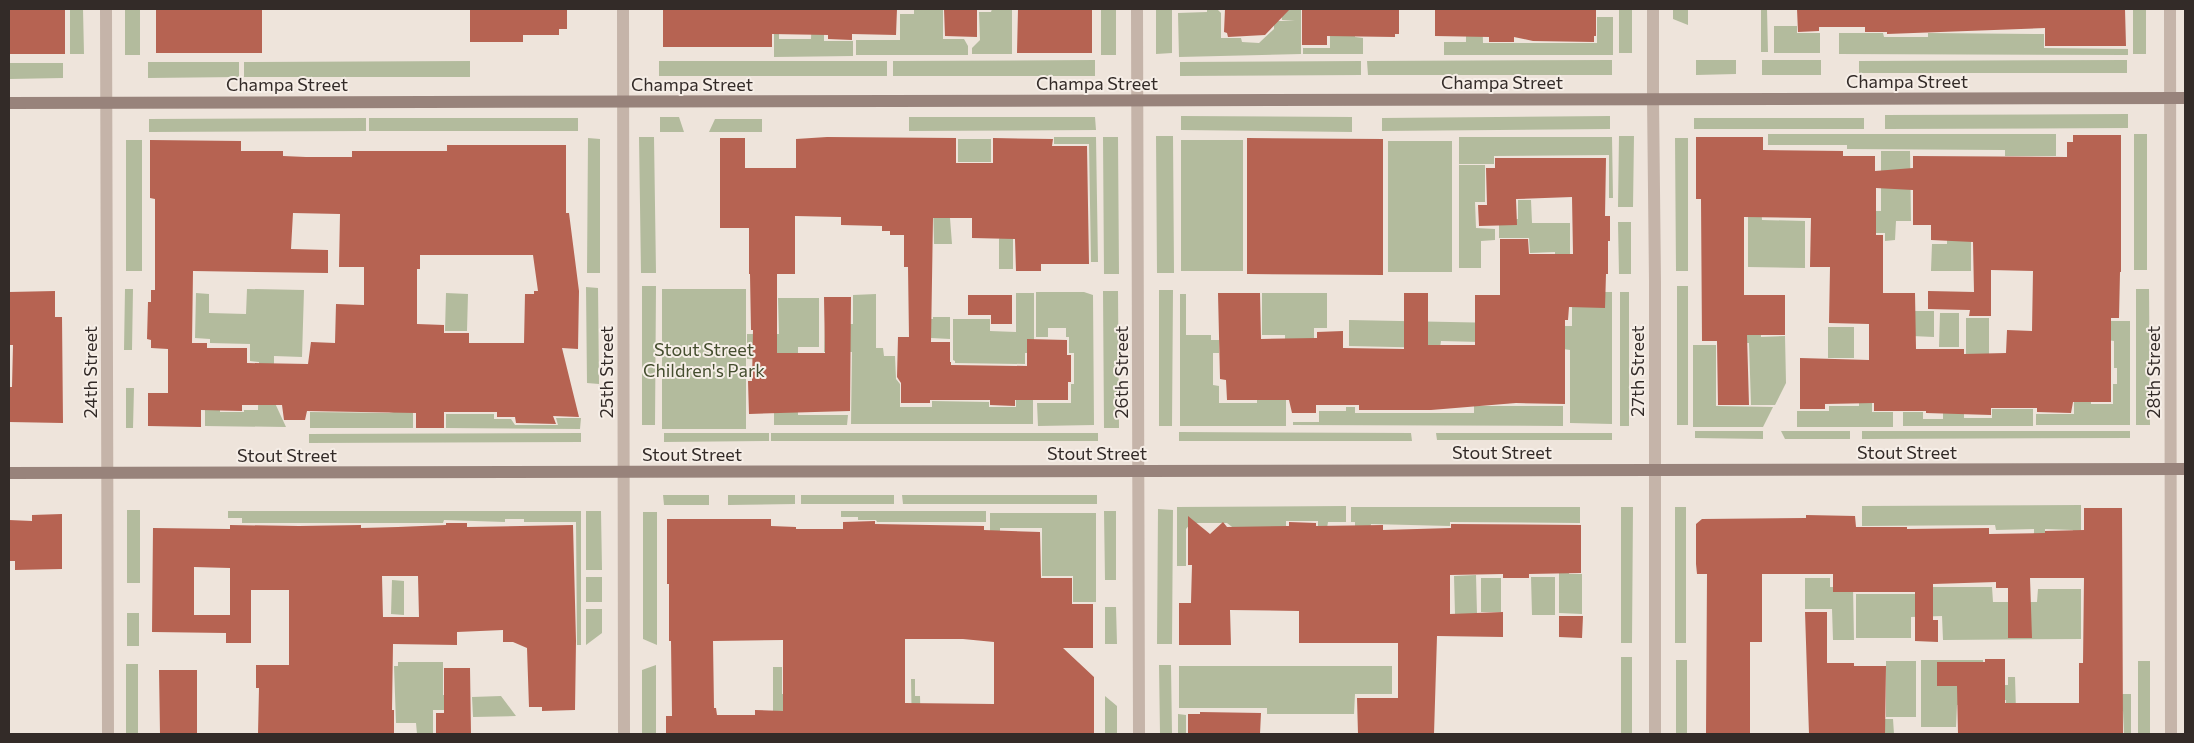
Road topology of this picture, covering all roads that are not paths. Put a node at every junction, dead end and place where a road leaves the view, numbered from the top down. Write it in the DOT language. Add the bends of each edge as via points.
graph roads {
  1 [pos="106,9"];
  2 [pos="623,9"];
  3 [pos="1138,9"];
  4 [pos="1653,9"];
  5 [pos="2170,9"];
  6 [pos="2171,98"];
  7 [pos="2185,98"];
  8 [pos="1653,99"];
  9 [pos="1138,100"];
  10 [pos="106,102"];
  11 [pos="623,102"];
  12 [pos="9,103"];
  13 [pos="2185,468"];
  14 [pos="2171,469"];
  15 [pos="1654,470"];
  16 [pos="1138,471"];
  17 [pos="623,472"];
  18 [pos="9,473"];
  19 [pos="108,473"];
  20 [pos="108,734"];
  21 [pos="624,734"];
  22 [pos="1139,734"];
  23 [pos="1655,734"];
  24 [pos="2172,734"];
  1 -- 10 [label="street, 24th Street"];
  2 -- 11 [label="street, 25th Street"];
  3 -- 9 [label="street, 26th Street"];
  4 -- 8 [label="street, 27th Street"];
  5 -- 6 [label="street, 28th Street"];
  6 -- 7 [label="main road, Champa Street"];
  6 -- 8 [label="main road, Champa Street"];
  6 -- 14 [label="street, 28th Street"];
  8 -- 9 [label="main road, Champa Street"];
  8 -- 15 [label="street, 27th Street"];
  9 -- 11 [label="main road, Champa Street"];
  9 -- 16 [label="street, 26th Street"];
  10 -- 11 [label="main road, Champa Street"];
  10 -- 12 [label="main road, Champa Street"];
  10 -- 19 [label="street, 24th Street"];
  11 -- 17 [label="street, 25th Street"];
  13 -- 14 [label="main road, Stout Street"];
  14 -- 15 [label="main road, Stout Street"];
  14 -- 24 [label="street, 28th Street"];
  15 -- 16 [label="main road, Stout Street"];
  15 -- 23 [label="street, 27th Street"];
  16 -- 17 [label="main road, Stout Street"];
  16 -- 22 [label="street, 26th Street"];
  17 -- 19 [label="main road, Stout Street"];
  17 -- 21 [label="street, 25th Street"];
  18 -- 19 [label="main road, Stout Street"];
  19 -- 20 [label="street, 24th Street"];
}
